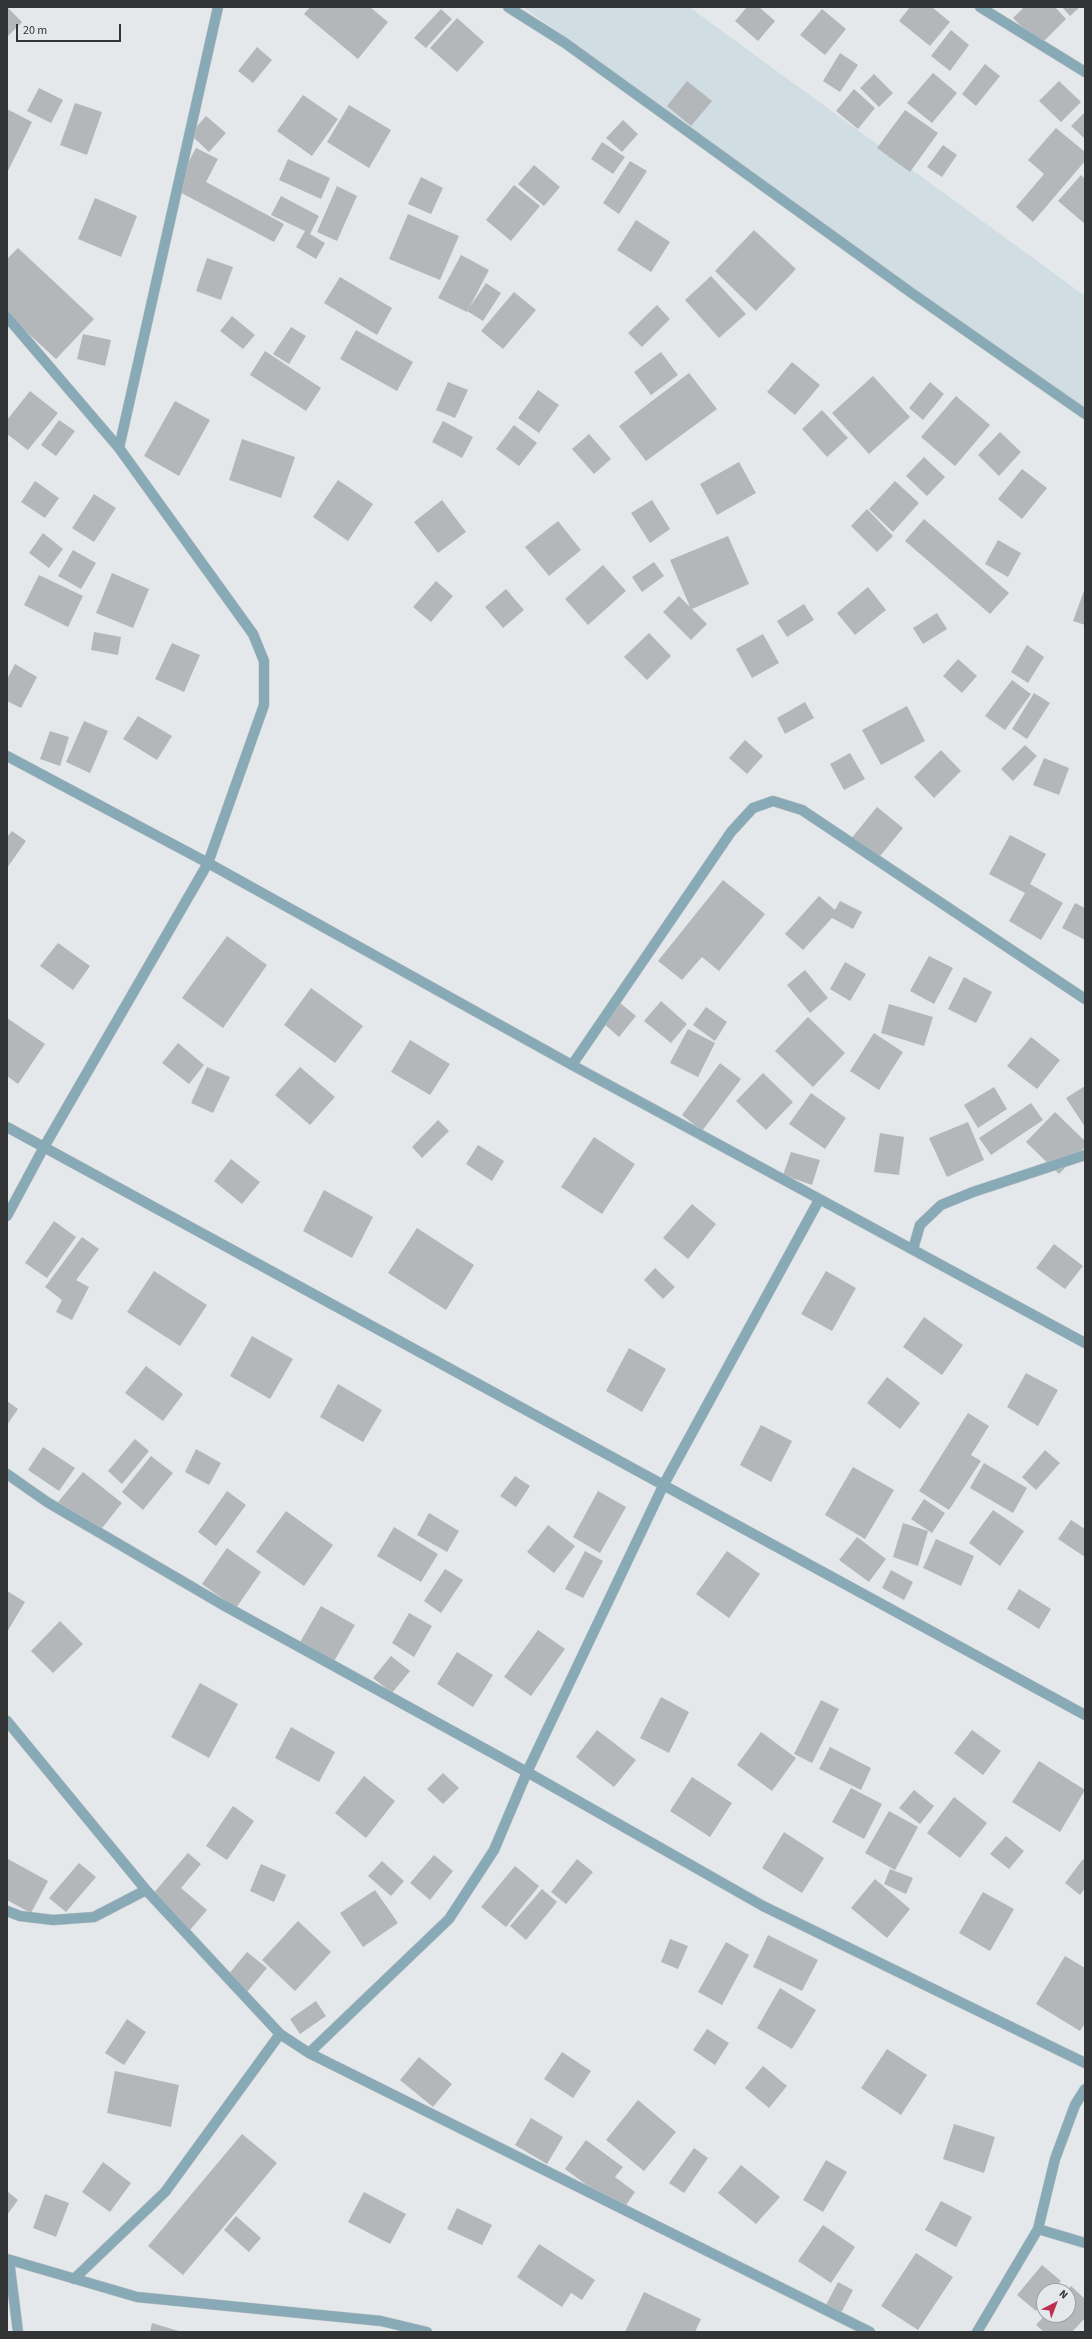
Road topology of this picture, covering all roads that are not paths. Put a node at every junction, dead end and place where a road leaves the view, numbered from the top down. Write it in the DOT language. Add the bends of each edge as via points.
graph roads {
  1 [pos="218,7"];
  2 [pos="508,7"];
  3 [pos="980,7"];
  4 [pos="1085,72"];
  5 [pos="7,317"];
  6 [pos="1085,414"];
  7 [pos="119,448"];
  8 [pos="7,756"];
  9 [pos="208,864"];
  10 [pos="1085,999"];
  11 [pos="572,1065"];
  12 [pos="7,1127"];
  13 [pos="44,1147"];
  14 [pos="1085,1155"];
  15 [pos="819,1200"];
  16 [pos="7,1216"];
  17 [pos="913,1249"];
  18 [pos="1085,1343"];
  19 [pos="7,1474"];
  20 [pos="664,1484"];
  21 [pos="1085,1715"];
  22 [pos="7,1721"];
  23 [pos="527,1772"];
  24 [pos="146,1890"];
  25 [pos="7,1911"];
  26 [pos="280,2034"];
  27 [pos="309,2052"];
  28 [pos="1085,2063"];
  29 [pos="1085,2089"];
  30 [pos="1038,2229"];
  31 [pos="1085,2243"];
  32 [pos="8,2259"];
  33 [pos="74,2279"];
  34 [pos="18,2332"];
  35 [pos="427,2332"];
  36 [pos="870,2332"];
  37 [pos="977,2332"];
  1 -- 7 [label="street"];
  2 -- 6 [label="street" via="565,43 913,294"];
  3 -- 4 [label="street"];
  5 -- 7 [label="street"];
  7 -- 9 [label="street" via="253,634 264,661 264,705"];
  8 -- 9 [label="street"];
  9 -- 11 [label="street"];
  9 -- 13 [label="street"];
  10 -- 11 [label="street" via="802,810 774,801 753,808 731,832"];
  11 -- 15 [label="street"];
  12 -- 13 [label="street"];
  13 -- 16 [label="street"];
  13 -- 20 [label="street"];
  14 -- 17 [label="street" via="941,1205 920,1225"];
  15 -- 17 [label="street"];
  15 -- 20 [label="street"];
  17 -- 18 [label="street"];
  19 -- 23 [label="street" via="48,1502 223,1605"];
  20 -- 21 [label="street"];
  20 -- 23 [label="street"];
  22 -- 24 [label="street"];
  23 -- 27 [label="street" via="494,1850 449,1918"];
  23 -- 28 [label="street" via="763,1906"];
  24 -- 25 [label="street" via="94,1917 52,1920 20,1916"];
  24 -- 26 [label="street"];
  26 -- 27 [label="street"];
  26 -- 33 [label="street" via="165,2192"];
  27 -- 36 [label="street"];
  29 -- 30 [label="street" via="1075,2105 1056,2159"];
  30 -- 31 [label="street"];
  30 -- 37 [label="street"];
  32 -- 33 [label="street"];
  32 -- 34 [label="street"];
  33 -- 35 [label="street" via="137,2297 381,2321"];
}
